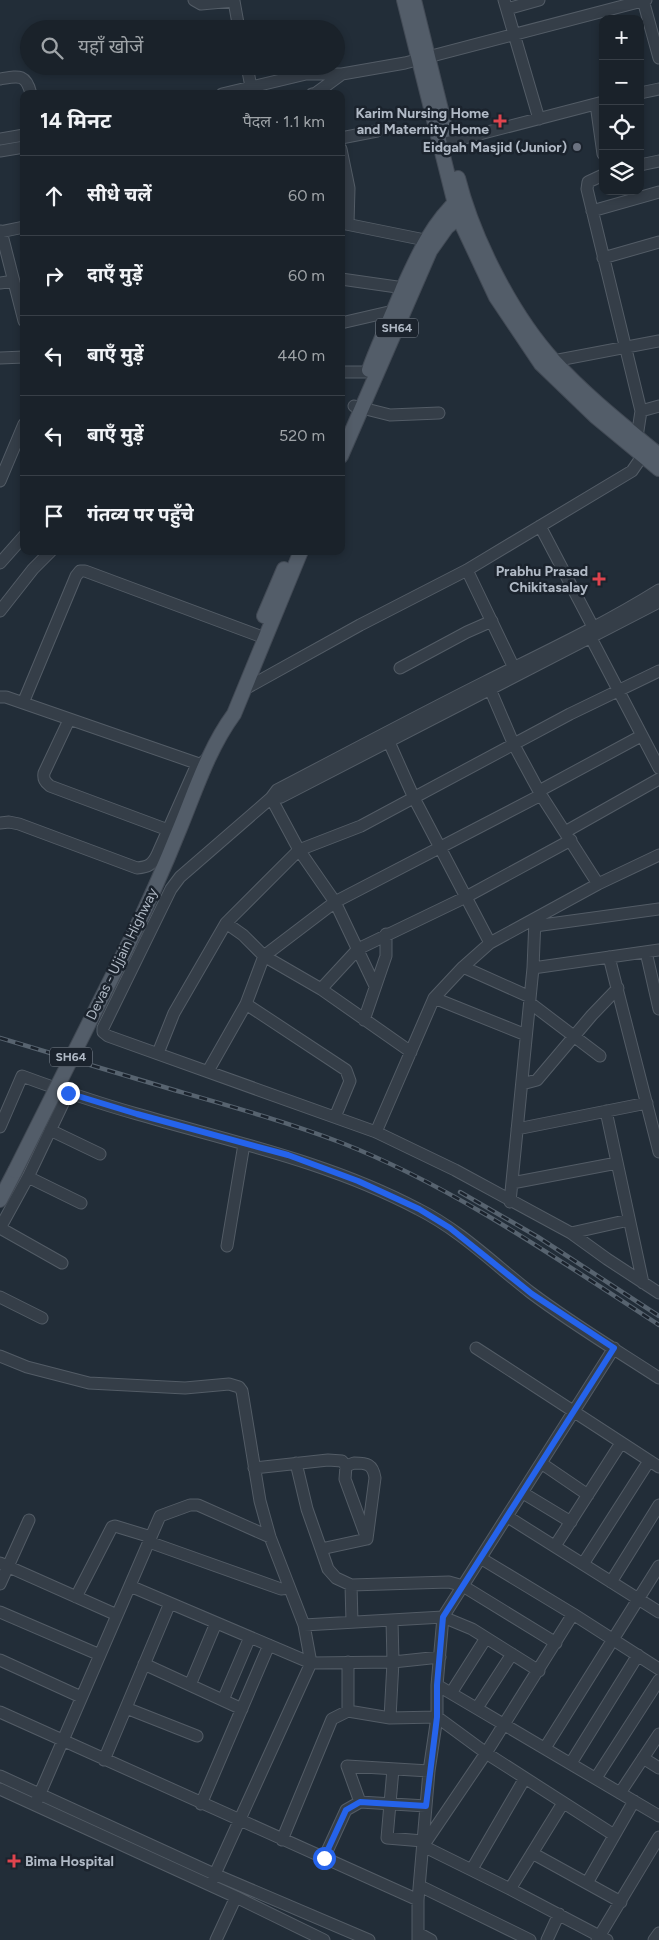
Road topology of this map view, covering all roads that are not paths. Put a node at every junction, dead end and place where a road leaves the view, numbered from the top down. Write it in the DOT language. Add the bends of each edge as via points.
graph roads {
  1 [pos="194,0"];
  2 [pos="404,0"];
  3 [pos="414,0"];
  4 [pos="538,0"];
  5 [pos="644,0"];
  6 [pos="237,1"];
  7 [pos="506,4"];
  8 [pos="239,20"];
  9 [pos="514,35"];
  10 [pos="424,58"];
  11 [pos="659,58"];
  12 [pos="345,73"];
  13 [pos="249,75"];
  14 [pos="302,75"];
  15 [pos="341,75"];
  16 [pos="0,79"];
  17 [pos="251,87"];
  18 [pos="659,89"];
  19 [pos="30,90"];
  20 [pos="239,90"];
  21 [pos="325,90"];
  22 [pos="644,92"];
  23 [pos="599,103"];
  24 [pos="600,105"];
  25 [pos="539,118"];
  26 [pos="377,131"];
  27 [pos="20,136"];
  28 [pos="345,137"];
  29 [pos="0,139"];
  30 [pos="449,142"];
  31 [pos="20,148"];
  32 [pos="603,150"];
  33 [pos="0,151"];
  34 [pos="659,161"];
  35 [pos="644,165"];
  36 [pos="345,168"];
  37 [pos="599,177"];
  38 [pos="659,192"];
  39 [pos="461,206"];
  40 [pos="592,210"];
  41 [pos="345,217"];
  42 [pos="345,224"];
  43 [pos="20,228"];
  44 [pos="0,232"];
  45 [pos="426,240"];
  46 [pos="659,242"];
  47 [pos="603,258"];
  48 [pos="345,280"];
  49 [pos="14,281"];
  50 [pos="0,283"];
  51 [pos="404,288"];
  52 [pos="20,305"];
  53 [pos="393,312"];
  54 [pos="345,322"];
  55 [pos="659,341"];
  56 [pos="626,348"];
  57 [pos="20,357"];
  58 [pos="0,358"];
  59 [pos="547,362"];
  60 [pos="345,372"];
  61 [pos="368,372"];
  62 [pos="659,406"];
  63 [pos="358,407"];
  64 [pos="641,411"];
  65 [pos="439,413"];
  66 [pos="345,428"];
  67 [pos="20,434"];
  68 [pos="637,437"];
  69 [pos="345,444"];
  70 [pos="643,455"];
  71 [pos="659,455"];
  72 [pos="659,468"];
  73 [pos="0,482"];
  74 [pos="540,526"];
  75 [pos="20,540"];
  76 [pos="47,555"];
  77 [pos="290,555"];
  78 [pos="299,555"];
  79 [pos="0,563"];
  80 [pos="467,570"];
  81 [pos="659,590"];
  82 [pos="659,602"];
  83 [pos="0,611"];
  84 [pos="492,621"];
  85 [pos="592,633"];
  86 [pos="256,635"];
  87 [pos="400,668"];
  88 [pos="514,668"];
  89 [pos="659,671"];
  90 [pos="490,689"];
  91 [pos="243,690"];
  92 [pos="618,691"];
  93 [pos="0,697"];
  94 [pos="23,703"];
  95 [pos="69,720"];
  96 [pos="220,733"];
  97 [pos="641,736"];
  98 [pos="390,742"];
  99 [pos="514,745"];
  100 [pos="654,749"];
  101 [pos="204,760"];
  102 [pos="659,768"];
  103 [pos="659,780"];
  104 [pos="540,793"];
  105 [pos="271,798"];
  106 [pos="414,798"];
  107 [pos="0,824"];
  108 [pos="168,830"];
  109 [pos="568,836"];
  110 [pos="440,848"];
  111 [pos="299,850"];
  112 [pos="659,855"];
  113 [pos="598,884"];
  114 [pos="466,897"];
  115 [pos="334,902"];
  116 [pos="659,909"];
  117 [pos="226,923"];
  118 [pos="535,923"];
  119 [pos="386,934"];
  120 [pos="490,942"];
  121 [pos="358,949"];
  122 [pos="659,950"];
  123 [pos="646,952"];
  124 [pos="264,956"];
  125 [pos="610,957"];
  126 [pos="463,966"];
  127 [pos="533,968"];
  128 [pos="375,986"];
  129 [pos="618,988"];
  130 [pos="322,989"];
  131 [pos="434,998"];
  132 [pos="530,1000"];
  133 [pos="246,1004"];
  134 [pos="659,1009"];
  135 [pos="364,1020"];
  136 [pos="526,1035"];
  137 [pos="574,1036"];
  138 [pos="411,1052"];
  139 [pos="158,1053"];
  140 [pos="600,1056"];
  141 [pos="208,1071"];
  142 [pos="522,1084"];
  143 [pos="68,1093"];
  144 [pos="646,1103"];
  145 [pos="606,1111"];
  146 [pos="335,1117"];
  147 [pos="656,1126"];
  148 [pos="0,1127"];
  149 [pos="517,1129"];
  150 [pos="50,1130"];
  151 [pos="376,1132"];
  152 [pos="244,1144"];
  153 [pos="659,1152"];
  154 [pos="100,1154"];
  155 [pos="617,1163"];
  156 [pos="21,1174"];
  157 [pos="512,1182"];
  158 [pos="0,1200"];
  159 [pos="510,1202"];
  160 [pos="81,1203"];
  161 [pos="629,1220"];
  162 [pos="0,1228"];
  163 [pos="571,1233"];
  164 [pos="226,1246"];
  165 [pos="62,1263"];
  166 [pos="643,1283"];
  167 [pos="659,1293"];
  168 [pos="0,1297"];
  169 [pos="42,1318"];
  170 [pos="476,1348"];
  171 [pos="614,1348"];
  172 [pos="0,1356"];
  173 [pos="659,1378"];
  174 [pos="573,1412"];
  175 [pos="621,1443"];
  176 [pos="649,1461"];
  177 [pos="296,1463"];
  178 [pos="541,1463"];
  179 [pos="346,1466"];
  180 [pos="254,1468"];
  181 [pos="659,1468"];
  182 [pos="523,1493"];
  183 [pos="588,1495"];
  184 [pos="659,1504"];
  185 [pos="508,1516"];
  186 [pos="29,1520"];
  187 [pos="571,1522"];
  188 [pos="270,1537"];
  189 [pos="367,1539"];
  190 [pos="150,1540"];
  191 [pos="555,1546"];
  192 [pos="321,1549"];
  193 [pos="482,1559"];
  194 [pos="4,1564"];
  195 [pos="583,1564"];
  196 [pos="659,1566"];
  197 [pos="611,1582"];
  198 [pos="0,1584"];
  199 [pos="351,1585"];
  200 [pos="130,1586"];
  201 [pos="463,1586"];
  202 [pos="289,1588"];
  203 [pos="76,1597"];
  204 [pos="638,1599"];
  205 [pos="170,1603"];
  206 [pos="0,1612"];
  207 [pos="659,1612"];
  208 [pos="573,1614"];
  209 [pos="117,1615"];
  210 [pos="443,1617"];
  211 [pos="392,1620"];
  212 [pos="352,1622"];
  213 [pos="216,1623"];
  214 [pos="304,1625"];
  215 [pos="250,1637"];
  216 [pos="486,1638"];
  217 [pos="613,1639"];
  218 [pos="556,1642"];
  219 [pos="269,1645"];
  220 [pos="512,1654"];
  221 [pos="100,1655"];
  222 [pos="638,1655"];
  223 [pos="440,1657"];
  224 [pos="0,1660"];
  225 [pos="348,1662"];
  226 [pos="393,1662"];
  227 [pos="311,1663"];
  228 [pos="144,1664"];
  229 [pos="659,1669"];
  230 [pos="539,1671"];
  231 [pos="659,1680"];
  232 [pos="190,1685"];
  233 [pos="437,1685"];
  234 [pos="451,1693"];
  235 [pos="81,1697"];
  236 [pos="223,1700"];
  237 [pos="126,1708"];
  238 [pos="477,1708"];
  239 [pos="242,1709"];
  240 [pos="348,1711"];
  241 [pos="0,1712"];
  242 [pos="437,1717"];
  243 [pos="390,1718"];
  244 [pos="505,1724"];
  245 [pos="659,1734"];
  246 [pos="197,1736"];
  247 [pos="62,1741"];
  248 [pos="545,1748"];
  249 [pos="486,1753"];
  250 [pos="643,1758"];
  251 [pos="104,1760"];
  252 [pos="571,1763"];
  253 [pos="659,1768"];
  254 [pos="393,1769"];
  255 [pos="429,1771"];
  256 [pos="0,1776"];
  257 [pos="525,1778"];
  258 [pos="596,1778"];
  259 [pos="0,1789"];
  260 [pos="620,1793"];
  261 [pos="37,1800"];
  262 [pos="634,1801"];
  263 [pos="360,1802"];
  264 [pos="563,1803"];
  265 [pos="201,1804"];
  266 [pos="390,1804"];
  267 [pos="426,1806"];
  268 [pos="659,1816"];
  269 [pos="239,1821"];
  270 [pos="614,1836"];
  271 [pos="659,1837"];
  272 [pos="282,1840"];
  273 [pos="423,1844"];
  274 [pos="532,1853"];
  275 [pos="324,1858"];
  276 [pos="472,1869"];
  277 [pos="212,1880"];
  278 [pos="587,1884"];
  279 [pos="420,1886"];
  280 [pos="510,1889"];
  281 [pos="236,1897"];
  282 [pos="418,1900"];
  283 [pos="620,1902"];
  284 [pos="560,1914"];
  285 [pos="659,1933"];
  286 [pos="418,1937"];
  287 [pos="601,1939"];
  288 [pos="216,1940"];
  289 [pos="324,1940"];
  290 [pos="369,1940"];
  291 [pos="431,1940"];
  292 [pos="530,1940"];
  293 [pos="548,1940"];
  294 [pos="654,1940"];
  1 -- 6 [label="street" via="201,4"];
  2 -- 10 [label="main road"];
  3 -- 10 [label="main road"];
  4 -- 7 [label="street"];
  5 -- 9 [label="street"];
  5 -- 11 [label="street"];
  6 -- 8 [label="street"];
  7 -- 9 [label="street"];
  9 -- 10 [label="street"];
  9 -- 25 [label="street"];
  10 -- 12 [label="street"];
  10 -- 30 [label="main road"];
  10 -- 39 [label="main road"];
  13 -- 17 [label="street"];
  14 -- 17 [label="street"];
  15 -- 21 [label="street"];
  16 -- 19 [label="street" via="22,78"];
  17 -- 20 [label="street"];
  18 -- 22 [label="street"];
  23 -- 25 [label="street"];
  24 -- 32 [label="street"];
  25 -- 30 [label="street"];
  26 -- 28 [label="street"];
  27 -- 29 [label="street"];
  30 -- 39 [label="main road"];
  31 -- 33 [label="street"];
  34 -- 35 [label="street"];
  36 -- 41 [label="street" via="349,188"];
  37 -- 40 [label="street" via="588,182 586,189"];
  38 -- 40 [label="street"];
  39 -- 45 [label="main road, SH64" via="442,217"];
  39 -- 59 [label="main road" via="496,297 522,338"];
  39 -- 63 [label="main road, SH64" via="430,251"];
  40 -- 47 [label="street"];
  42 -- 45 [label="street"];
  43 -- 44 [label="street"];
  44 -- 49 [label="street"];
  45 -- 51 [label="main road, SH64"];
  46 -- 47 [label="street"];
  47 -- 56 [label="street"];
  48 -- 51 [label="street"];
  49 -- 50 [label="street"];
  49 -- 52 [label="street"];
  51 -- 53 [label="main road, SH64"];
  53 -- 54 [label="street"];
  53 -- 61 [label="main road, SH64"];
  55 -- 56 [label="street"];
  56 -- 59 [label="street"];
  56 -- 64 [label="street"];
  57 -- 58 [label="street"];
  59 -- 68 [label="main road"];
  59 -- 70 [label="main road" via="594,416"];
  60 -- 61 [label="street"];
  61 -- 63 [label="main road, SH64"];
  62 -- 64 [label="street"];
  63 -- 65 [label="street" via="390,415"];
  63 -- 66 [label="main road, SH64"];
  63 -- 69 [label="main road, SH64"];
  64 -- 68 [label="street"];
  67 -- 73 [label="street"];
  68 -- 71 [label="main road"];
  70 -- 72 [label="main road"];
  70 -- 74 [label="street" via="632,471"];
  74 -- 80 [label="street"];
  74 -- 85 [label="street"];
  75 -- 79 [label="street"];
  76 -- 83 [label="street"];
  77 -- 86 [label="main road, Devas - Ujjain Highway / SH64"];
  78 -- 91 [label="main road, Devas - Ujjain Highway / SH64"];
  80 -- 84 [label="street"];
  80 -- 91 [label="street"];
  81 -- 85 [label="street"];
  82 -- 85 [label="street"];
  84 -- 87 [label="street"];
  84 -- 88 [label="street"];
  85 -- 88 [label="street"];
  85 -- 90 [label="street"];
  85 -- 92 [label="street"];
  86 -- 94 [label="street" via="80,571"];
  86 -- 96 [label="main road, Devas - Ujjain Highway / SH64" via="225,709"];
  88 -- 105 [label="street" via="277,790"];
  89 -- 92 [label="street"];
  90 -- 98 [label="street"];
  90 -- 99 [label="street"];
  91 -- 96 [label="main road, Devas - Ujjain Highway / SH64" via="234,714"];
  92 -- 97 [label="street"];
  92 -- 99 [label="street"];
  93 -- 94 [label="street"];
  94 -- 95 [label="street"];
  95 -- 101 [label="street"];
  95 -- 108 [label="street" via="44,773 46,782"];
  96 -- 101 [label="main road, Devas - Ujjain Highway / SH64"];
  97 -- 100 [label="street"];
  97 -- 104 [label="street"];
  98 -- 105 [label="street" via="281,797"];
  98 -- 106 [label="street"];
  99 -- 104 [label="street"];
  99 -- 106 [label="street"];
  100 -- 102 [label="street"];
  101 -- 108 [label="street" via="195,769"];
  101 -- 156 [label="main road, Devas - Ujjain Highway / SH64, bridge" via="160,875"];
  103 -- 109 [label="street"];
  104 -- 109 [label="street"];
  104 -- 110 [label="street"];
  105 -- 111 [label="street"];
  105 -- 139 [label="street" via="180,877 171,889 104,1024 103,1032 108,1036"];
  106 -- 110 [label="street"];
  106 -- 111 [label="street" via="361,826"];
  107 -- 108 [label="street" via="19,824 137,868 153,863"];
  109 -- 113 [label="street"];
  109 -- 114 [label="street"];
  110 -- 114 [label="street"];
  110 -- 115 [label="street"];
  111 -- 115 [label="street"];
  111 -- 117 [label="street"];
  112 -- 113 [label="street"];
  113 -- 118 [label="street"];
  114 -- 119 [label="street"];
  114 -- 120 [label="street"];
  115 -- 121 [label="street"];
  115 -- 124 [label="street"];
  116 -- 118 [label="street"];
  117 -- 124 [label="street"];
  117 -- 139 [label="street" via="174,1013"];
  118 -- 120 [label="street"];
  118 -- 127 [label="street"];
  119 -- 121 [label="street"];
  119 -- 128 [label="street" via="386,956"];
  120 -- 126 [label="street"];
  121 -- 128 [label="street"];
  121 -- 130 [label="street"];
  122 -- 123 [label="street"];
  123 -- 125 [label="street"];
  123 -- 134 [label="street"];
  124 -- 130 [label="street"];
  124 -- 133 [label="street"];
  125 -- 127 [label="street"];
  125 -- 129 [label="street"];
  126 -- 131 [label="street"];
  126 -- 132 [label="street"];
  127 -- 132 [label="street"];
  128 -- 135 [label="street"];
  129 -- 137 [label="street"];
  129 -- 144 [label="street"];
  130 -- 135 [label="street"];
  131 -- 136 [label="street"];
  131 -- 138 [label="street"];
  132 -- 136 [label="street"];
  132 -- 137 [label="street"];
  133 -- 141 [label="street"];
  133 -- 146 [label="street" via="346,1070 350,1081"];
  135 -- 138 [label="street"];
  136 -- 142 [label="street"];
  137 -- 140 [label="street"];
  137 -- 142 [label="street" via="536,1080"];
  138 -- 151 [label="street"];
  139 -- 141 [label="street"];
  141 -- 146 [label="street"];
  142 -- 149 [label="street"];
  143 -- 148 [label="street" via="22,1076"];
  143 -- 150 [label="street"];
  143 -- 152 [label="street"];
  144 -- 145 [label="street"];
  144 -- 147 [label="street"];
  145 -- 149 [label="street"];
  145 -- 155 [label="street"];
  146 -- 151 [label="street"];
  147 -- 153 [label="street"];
  149 -- 157 [label="street"];
  150 -- 154 [label="street"];
  150 -- 156 [label="street"];
  151 -- 159 [label="street" via="455,1170"];
  152 -- 164 [label="street"];
  152 -- 171 [label="street" via="288,1155 358,1181 419,1209 450,1228 532,1294"];
  155 -- 157 [label="street"];
  155 -- 161 [label="street"];
  156 -- 158 [label="main road, SH64"];
  156 -- 160 [label="street"];
  156 -- 162 [label="street"];
  157 -- 159 [label="street"];
  159 -- 163 [label="street"];
  161 -- 163 [label="street"];
  161 -- 166 [label="street"];
  162 -- 165 [label="street"];
  163 -- 166 [label="street"];
  166 -- 167 [label="street"];
  168 -- 169 [label="street"];
  170 -- 174 [label="street"];
  171 -- 173 [label="street"];
  171 -- 174 [label="street"];
  172 -- 180 [label="street" via="27,1367 89,1383 185,1388 230,1384 239,1387"];
  174 -- 175 [label="street"];
  174 -- 178 [label="street"];
  175 -- 176 [label="street"];
  175 -- 183 [label="street"];
  176 -- 181 [label="street"];
  176 -- 195 [label="street"];
  177 -- 179 [label="street" via="328,1460 342,1461"];
  177 -- 180 [label="street"];
  177 -- 192 [label="street"];
  178 -- 182 [label="street"];
  178 -- 183 [label="street"];
  179 -- 189 [label="street" via="345,1479"];
  179 -- 189 [label="street" via="354,1462 374,1469"];
  180 -- 188 [label="street"];
  182 -- 185 [label="street"];
  182 -- 187 [label="street"];
  183 -- 187 [label="street"];
  184 -- 197 [label="street"];
  185 -- 191 [label="street"];
  185 -- 193 [label="street"];
  186 -- 194 [label="street"];
  187 -- 191 [label="street"];
  188 -- 190 [label="street" via="198,1505 190,1505 160,1516"];
  188 -- 202 [label="street"];
  189 -- 192 [label="street"];
  190 -- 200 [label="street"];
  190 -- 202 [label="street" via="281,1589"];
  190 -- 203 [label="street" via="112,1527"];
  191 -- 195 [label="street"];
  192 -- 199 [label="street" via="328,1569 336,1578"];
  193 -- 201 [label="street"];
  193 -- 208 [label="street"];
  194 -- 198 [label="street"];
  194 -- 203 [label="street"];
  195 -- 197 [label="street"];
  196 -- 204 [label="street"];
  197 -- 204 [label="street"];
  199 -- 201 [label="street" via="449,1582"];
  199 -- 212 [label="street"];
  200 -- 205 [label="street"];
  200 -- 209 [label="street"];
  201 -- 210 [label="street"];
  201 -- 218 [label="street"];
  202 -- 214 [label="street"];
  203 -- 209 [label="street"];
  204 -- 207 [label="street"];
  204 -- 217 [label="street"];
  205 -- 213 [label="street"];
  205 -- 228 [label="street"];
  206 -- 221 [label="street"];
  208 -- 217 [label="street"];
  208 -- 218 [label="street"];
  209 -- 221 [label="street"];
  210 -- 211 [label="street"];
  210 -- 216 [label="street"];
  210 -- 223 [label="street"];
  211 -- 212 [label="street"];
  211 -- 226 [label="street"];
  212 -- 214 [label="street"];
  213 -- 215 [label="street"];
  213 -- 232 [label="street"];
  214 -- 227 [label="street"];
  215 -- 219 [label="street"];
  215 -- 236 [label="street"];
  216 -- 220 [label="street"];
  216 -- 234 [label="street"];
  217 -- 222 [label="street"];
  217 -- 248 [label="street"];
  218 -- 230 [label="street"];
  219 -- 227 [label="street"];
  219 -- 239 [label="street"];
  220 -- 230 [label="street"];
  220 -- 238 [label="street"];
  221 -- 235 [label="street"];
  222 -- 229 [label="street"];
  222 -- 252 [label="street"];
  223 -- 226 [label="street"];
  223 -- 233 [label="street"];
  224 -- 235 [label="street"];
  225 -- 226 [label="street"];
  225 -- 227 [label="street"];
  225 -- 240 [label="street"];
  226 -- 243 [label="street"];
  227 -- 269 [label="street"];
  228 -- 232 [label="street"];
  228 -- 237 [label="street"];
  230 -- 244 [label="street"];
  231 -- 258 [label="street"];
  232 -- 236 [label="street"];
  233 -- 234 [label="street"];
  233 -- 242 [label="street"];
  234 -- 238 [label="street"];
  235 -- 247 [label="street"];
  236 -- 239 [label="street"];
  237 -- 246 [label="street"];
  237 -- 251 [label="street"];
  238 -- 244 [label="street"];
  239 -- 265 [label="street"];
  240 -- 243 [label="street"];
  240 -- 272 [label="street" via="332,1719"];
  241 -- 247 [label="street"];
  242 -- 243 [label="street"];
  242 -- 249 [label="street"];
  242 -- 255 [label="street"];
  244 -- 248 [label="street"];
  244 -- 249 [label="street"];
  245 -- 250 [label="street"];
  247 -- 251 [label="street"];
  247 -- 261 [label="street"];
  248 -- 252 [label="street"];
  249 -- 257 [label="street"];
  249 -- 273 [label="street"];
  250 -- 253 [label="street"];
  250 -- 260 [label="street"];
  251 -- 265 [label="street"];
  252 -- 258 [label="street"];
  254 -- 255 [label="street"];
  254 -- 263 [label="street" via="347,1766"];
  254 -- 266 [label="street"];
  255 -- 267 [label="street"];
  256 -- 261 [label="street"];
  257 -- 264 [label="street"];
  257 -- 276 [label="street"];
  258 -- 260 [label="street"];
  259 -- 261 [label="street"];
  260 -- 262 [label="street"];
  261 -- 277 [label="street"];
  262 -- 268 [label="street"];
  262 -- 270 [label="street"];
  263 -- 266 [label="street"];
  263 -- 275 [label="street" via="346,1810"];
  264 -- 270 [label="street"];
  264 -- 274 [label="street"];
  265 -- 269 [label="street"];
  266 -- 267 [label="street"];
  266 -- 273 [label="street" via="387,1838"];
  267 -- 273 [label="street"];
  269 -- 272 [label="street"];
  269 -- 277 [label="street"];
  270 -- 278 [label="street"];
  271 -- 283 [label="street"];
  272 -- 275 [label="street"];
  273 -- 276 [label="street"];
  273 -- 279 [label="street"];
  274 -- 278 [label="street"];
  274 -- 280 [label="street"];
  275 -- 282 [label="street"];
  276 -- 280 [label="street"];
  277 -- 281 [label="street"];
  277 -- 290 [label="street"];
  278 -- 283 [label="street"];
  279 -- 282 [label="street"];
  279 -- 292 [label="street"];
  280 -- 284 [label="street"];
  281 -- 288 [label="street"];
  281 -- 289 [label="street"];
  282 -- 286 [label="street"];
  283 -- 287 [label="street"];
  284 -- 287 [label="street"];
  284 -- 293 [label="street"];
  285 -- 294 [label="street"];
  286 -- 291 [label="street"];
}
